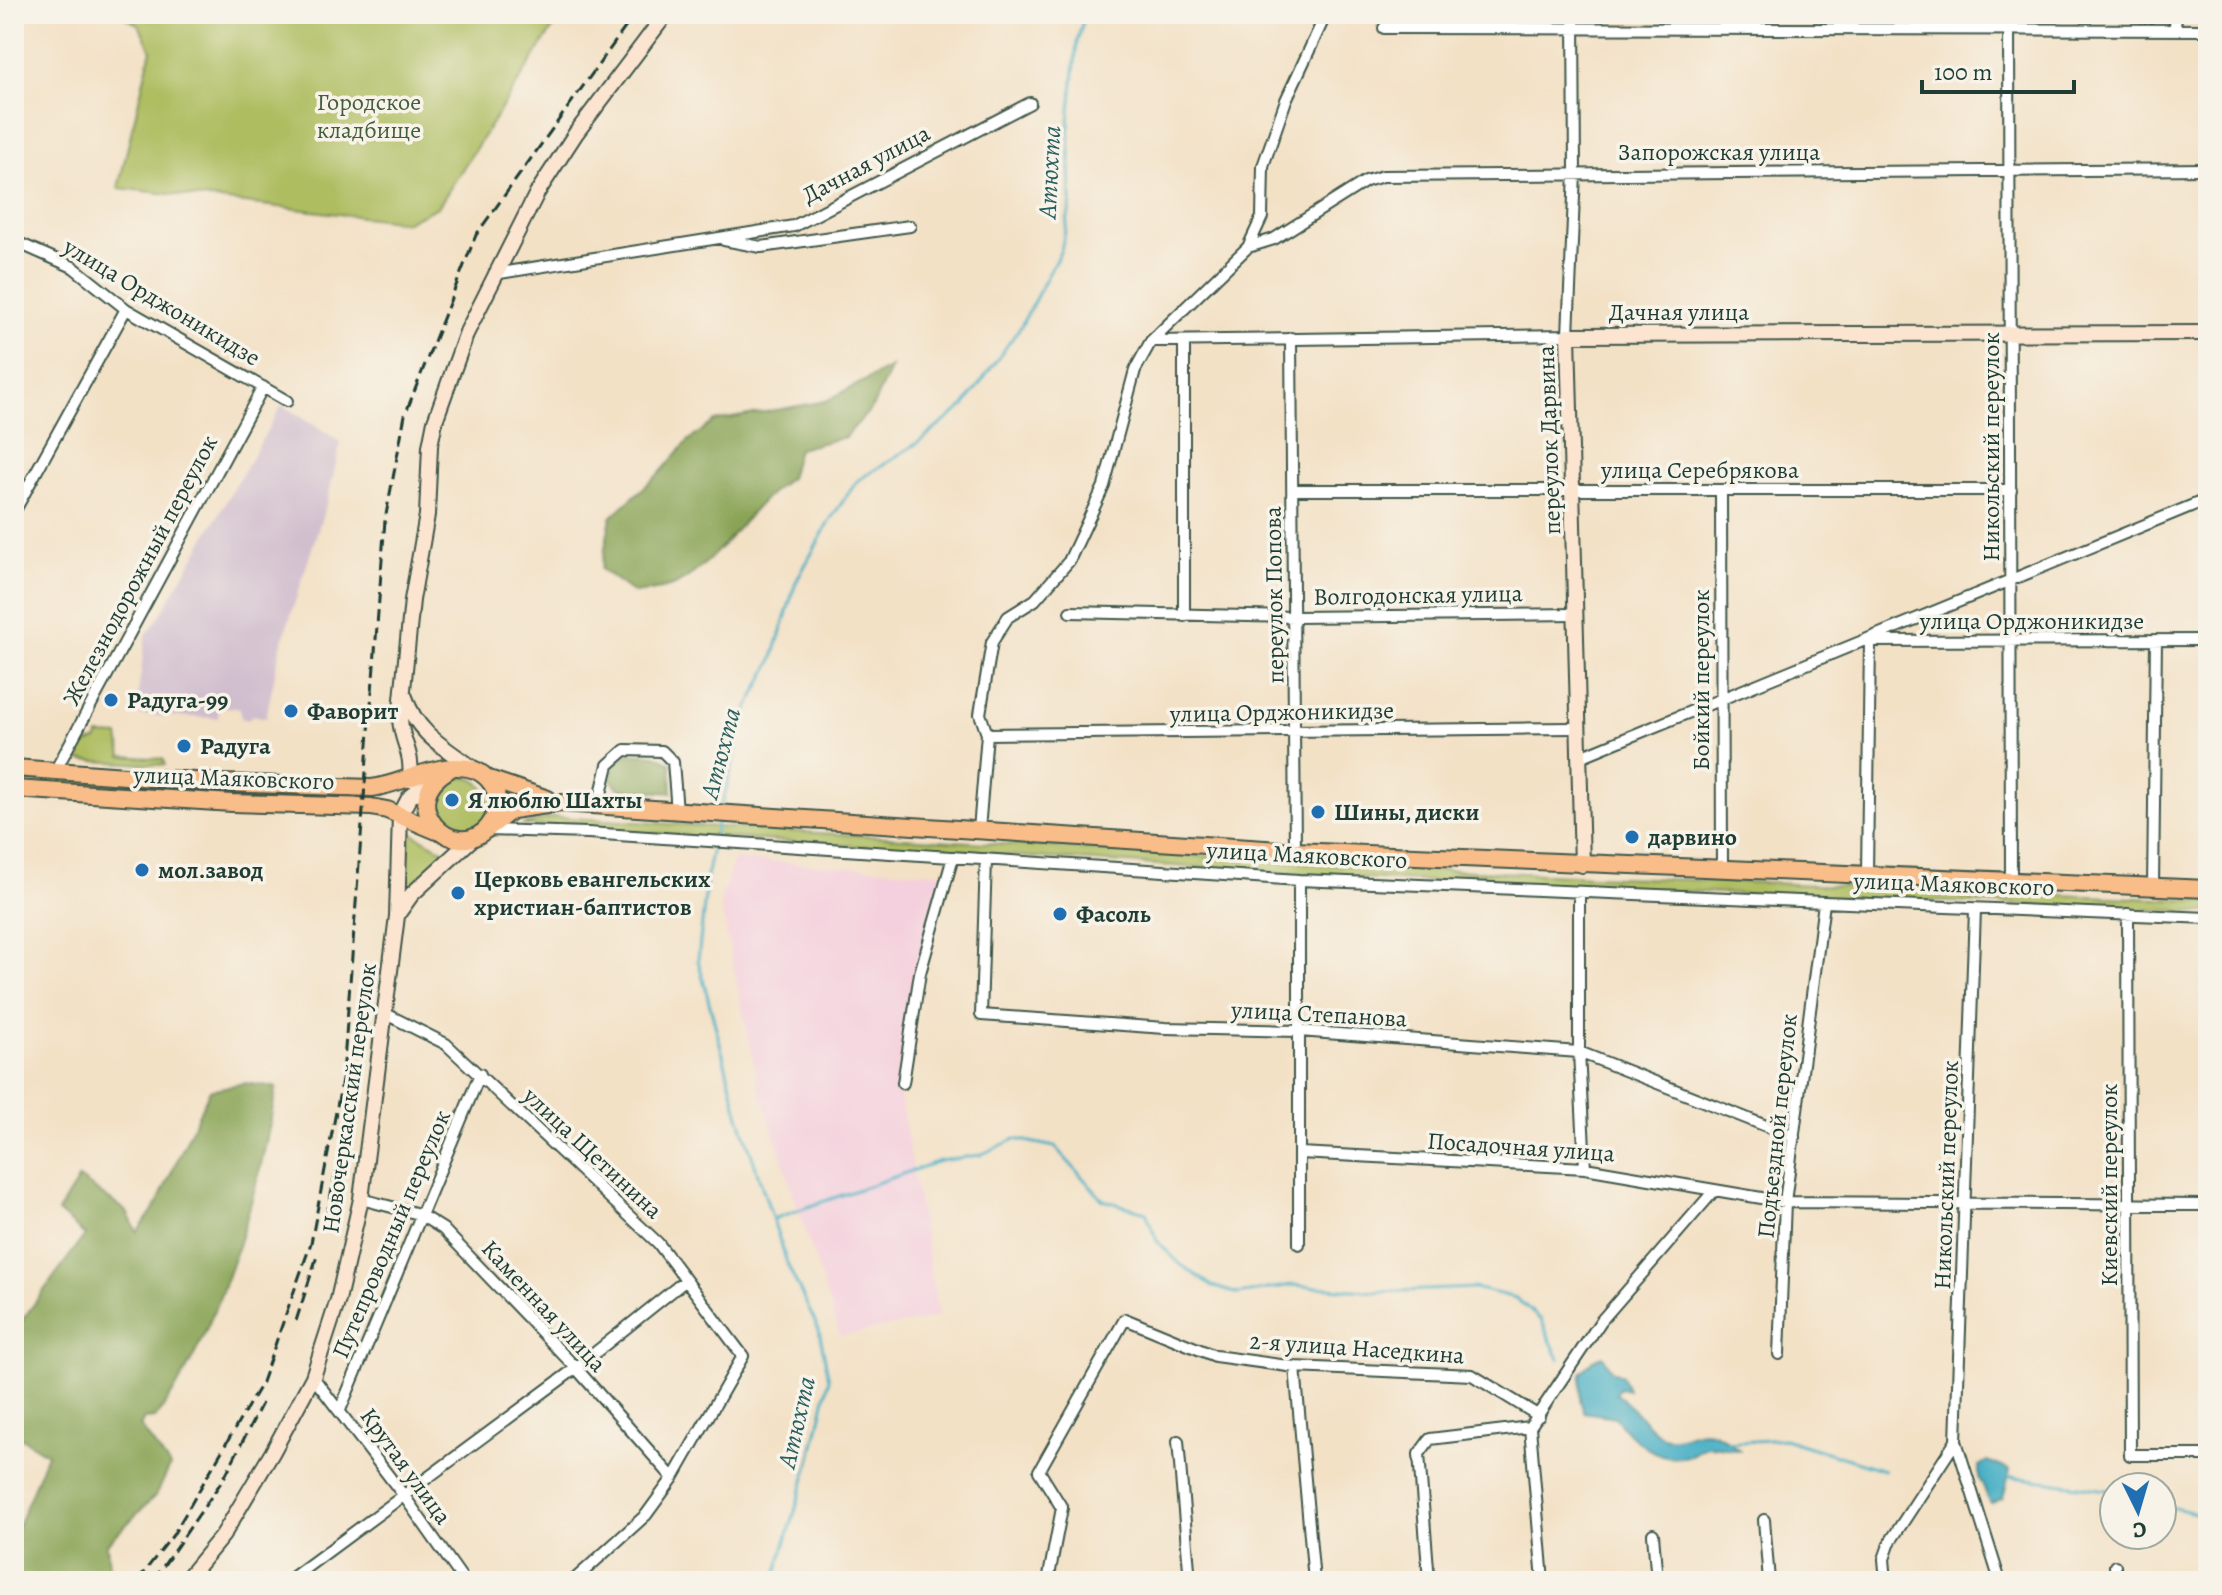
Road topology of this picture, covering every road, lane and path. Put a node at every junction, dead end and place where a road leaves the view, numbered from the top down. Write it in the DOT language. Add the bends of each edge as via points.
graph roads {
  1 [pos="666,14"];
  2 [pos="1326,14"];
  3 [pos="1574,14"];
  4 [pos="2009,14"];
  5 [pos="2177,14"];
  6 [pos="1384,28"];
  7 [pos="1574,29"];
  8 [pos="2009,30"];
  9 [pos="2174,30"];
  10 [pos="2208,30"];
  11 [pos="1030,103"];
  12 [pos="2208,169"];
  13 [pos="2010,171"];
  14 [pos="1575,173"];
  15 [pos="910,226"];
  16 [pos="714,238"];
  17 [pos="14,241"];
  18 [pos="1248,247"];
  19 [pos="494,274"];
  20 [pos="126,309"];
  21 [pos="2208,333"];
  22 [pos="2010,334"];
  23 [pos="1568,335"];
  24 [pos="1291,338"];
  25 [pos="1151,341"];
  26 [pos="1184,341"];
  27 [pos="263,387"];
  28 [pos="287,401"];
  29 [pos="1293,490"];
  30 [pos="1721,490"];
  31 [pos="2011,490"];
  32 [pos="1573,491"];
  33 [pos="2208,499"];
  34 [pos="14,512"];
  35 [pos="2012,578"];
  36 [pos="1070,612"];
  37 [pos="1575,614"];
  38 [pos="1184,616"];
  39 [pos="1295,617"];
  40 [pos="2156,640"];
  41 [pos="2208,640"];
  42 [pos="1856,641"];
  43 [pos="1870,641"];
  44 [pos="2012,641"];
  45 [pos="403,691"];
  46 [pos="1722,696"];
  47 [pos="1576,728"];
  48 [pos="1296,732"];
  49 [pos="987,734"];
  50 [pos="1578,758"];
  51 [pos="14,768"];
  52 [pos="444,772"];
  53 [pos="54,773"];
  54 [pos="483,775"];
  55 [pos="410,780"];
  56 [pos="14,789"];
  57 [pos="561,803"];
  58 [pos="598,806"];
  59 [pos="682,811"];
  60 [pos="400,815"];
  61 [pos="979,830"];
  62 [pos="480,833"];
  63 [pos="446,835"];
  64 [pos="1295,851"];
  65 [pos="953,857"];
  66 [pos="986,859"];
  67 [pos="1582,865"];
  68 [pos="1722,871"];
  69 [pos="1867,874"];
  70 [pos="2011,879"];
  71 [pos="1299,880"];
  72 [pos="2153,887"];
  73 [pos="2208,889"];
  74 [pos="1579,894"];
  75 [pos="1824,903"];
  76 [pos="1975,910"];
  77 [pos="2128,914"];
  78 [pos="397,916"];
  79 [pos="2208,918"];
  80 [pos="384,1013"];
  81 [pos="1299,1031"];
  82 [pos="1579,1052"];
  83 [pos="480,1074"];
  84 [pos="903,1083"];
  85 [pos="1794,1137"];
  86 [pos="1300,1153"];
  87 [pos="1585,1168"];
  88 [pos="1713,1192"];
  89 [pos="361,1199"];
  90 [pos="1785,1202"];
  91 [pos="1965,1202"];
  92 [pos="2129,1205"];
  93 [pos="2208,1205"];
  94 [pos="419,1214"];
  95 [pos="1299,1244"];
  96 [pos="686,1280"];
  97 [pos="1779,1354"];
  98 [pos="1295,1367"];
  99 [pos="576,1368"];
  100 [pos="313,1377"];
  101 [pos="340,1410"];
  102 [pos="1539,1416"];
  103 [pos="1530,1427"];
  104 [pos="1178,1441"];
  105 [pos="1956,1441"];
  106 [pos="2208,1455"];
  107 [pos="673,1478"];
  108 [pos="404,1496"];
  109 [pos="1764,1520"];
  110 [pos="1653,1534"];
  111 [pos="2115,1566"];
  112 [pos="185,1581"];
  113 [pos="288,1581"];
  114 [pos="464,1581"];
  115 [pos="573,1581"];
  116 [pos="1048,1581"];
  117 [pos="1190,1581"];
  118 [pos="1314,1581"];
  119 [pos="1429,1581"];
  120 [pos="1543,1581"];
  121 [pos="1657,1581"];
  122 [pos="1769,1581"];
  123 [pos="1886,1581"];
  124 [pos="2000,1581"];
  125 [pos="2116,1581"];
  1 -- 19 [label="street" via="576,133"];
  2 -- 18 [label="street" via="1286,100 1263,166 1262,217"];
  3 -- 7 [label="street, переулок Дарвина"];
  4 -- 8 [label="street, Никольский переулок"];
  5 -- 9 [label="street"];
  6 -- 7 [label="street"];
  7 -- 8 [label="street"];
  7 -- 14 [label="street, переулок Дарвина"];
  8 -- 9 [label="street"];
  8 -- 13 [label="street, Никольский переулок"];
  9 -- 10 [label="street"];
  11 -- 16 [label="street, Дачная улица" via="794,226"];
  12 -- 13 [label="street, Запорожская улица"];
  13 -- 14 [label="street, Запорожская улица"];
  13 -- 22 [label="street, Никольский переулок"];
  14 -- 18 [label="street, Запорожская улица" via="1383,176 1366,181 1274,239"];
  14 -- 23 [label="street, переулок Дарвина"];
  15 -- 16 [label="street, Дачная улица" via="761,247"];
  16 -- 19 [label="street, Дачная улица"];
  17 -- 20 [label="street, улица Орджоникидзе" via="73,267"];
  18 -- 25 [label="street"];
  19 -- 45 [label="street" via="435,421"];
  20 -- 27 [label="street, улица Орджоникидзе"];
  20 -- 34 [label="street"];
  21 -- 22 [label="street, Дачная улица"];
  22 -- 23 [label="street, Дачная улица"];
  22 -- 31 [label="street, Никольский переулок"];
  23 -- 24 [label="street, Дачная улица"];
  23 -- 32 [label="street, переулок Дарвина"];
  24 -- 26 [label="street, Дачная улица"];
  24 -- 29 [label="street, переулок Попова"];
  25 -- 26 [label="street, Дачная улица"];
  25 -- 49 [label="street" via="1135,370 1104,486 1069,561 1035,600 1008,617 992,642 980,714"];
  26 -- 38 [label="street"];
  27 -- 28 [label="street, улица Орджоникидзе"];
  27 -- 53 [label="street, Железнодорожный переулок"];
  29 -- 32 [label="street, улица Серебрякова"];
  29 -- 39 [label="street, переулок Попова"];
  30 -- 31 [label="street, улица Серебрякова"];
  30 -- 32 [label="street, улица Серебрякова"];
  30 -- 46 [label="street, Бойкий переулок"];
  31 -- 35 [label="street, Никольский переулок"];
  32 -- 37 [label="street, переулок Дарвина"];
  33 -- 35 [label="street, улица Орджоникидзе"];
  35 -- 42 [label="street, улица Орджоникидзе"];
  35 -- 44 [label="street, Никольский переулок"];
  36 -- 38 [label="street, Волгодонская улица"];
  37 -- 39 [label="street, Волгодонская улица"];
  37 -- 47 [label="street, переулок Дарвина"];
  38 -- 39 [label="street, Волгодонская улица"];
  39 -- 48 [label="street, переулок Попова"];
  40 -- 41 [label="street, улица Орджоникидзе"];
  40 -- 44 [label="street, улица Орджоникидзе"];
  40 -- 72 [label="street"];
  42 -- 43 [label="street, улица Орджоникидзе"];
  42 -- 46 [label="street, улица Орджоникидзе"];
  43 -- 44 [label="street, улица Орджоникидзе"];
  43 -- 69 [label="street"];
  44 -- 70 [label="street, Никольский переулок"];
  45 -- 54 [label="street" via="416,724"];
  45 -- 55 [label="street" via="401,732 411,750"];
  46 -- 50 [label="street, улица Орджоникидзе"];
  46 -- 68 [label="street, Бойкий переулок"];
  47 -- 48 [label="street, улица Орджоникидзе"];
  47 -- 50 [label="street, переулок Дарвина"];
  48 -- 49 [label="street, улица Орджоникидзе"];
  48 -- 64 [label="street, переулок Попова"];
  49 -- 61 [label="street"];
  50 -- 67 [label="street, переулок Дарвина"];
  51 -- 53 [label="main road, улица Маяковского"];
  52 -- 54 [label="main road"];
  52 -- 55 [label="main road, улица Маяковского"];
  52 -- 60 [label="street" via="409,798"];
  52 -- 63 [label="main road" via="429,787 426,801 428,816"];
  53 -- 55 [label="main road, улица Маяковского" via="372,788"];
  54 -- 57 [label="main road, улица Маяковского"];
  54 -- 62 [label="main road" via="498,806"];
  56 -- 60 [label="main road, улица Маяковского" via="371,807"];
  57 -- 58 [label="main road, улица Маяковского"];
  57 -- 62 [label="main road, улица Маяковского" via="512,810"];
  58 -- 59 [label="main road, улица Маяковского"];
  58 -- 59 [label="street" via="608,765 625,750 662,751 673,762"];
  59 -- 61 [label="main road, улица Маяковского"];
  60 -- 63 [label="main road, улица Маяковского"];
  60 -- 78 [label="street, Новочеркасский переулок"];
  61 -- 64 [label="main road, улица Маяковского"];
  62 -- 63 [label="main road" via="460,839"];
  62 -- 65 [label="street, улица Маяковского"];
  62 -- 78 [label="street" via="412,894"];
  64 -- 67 [label="main road, улица Маяковского"];
  65 -- 66 [label="street, улица Маяковского"];
  65 -- 84 [label="street" via="920,973"];
  66 -- 71 [label="street, улица Маяковского"];
  66 -- 81 [label="street, улица Степанова" via="981,1015"];
  67 -- 68 [label="main road, улица Маяковского"];
  68 -- 69 [label="main road, улица Маяковского"];
  69 -- 70 [label="main road, улица Маяковского"];
  70 -- 72 [label="main road, улица Маяковского"];
  71 -- 74 [label="street, улица Маяковского"];
  71 -- 81 [label="street"];
  72 -- 73 [label="main road, улица Маяковского"];
  74 -- 75 [label="street, улица Маяковского"];
  74 -- 82 [label="street"];
  75 -- 76 [label="street, улица Маяковского"];
  75 -- 85 [label="street, Подъездной переулок"];
  76 -- 77 [label="street, улица Маяковского"];
  76 -- 91 [label="street, Никольский переулок"];
  77 -- 79 [label="street, улица Маяковского"];
  77 -- 92 [label="street, Киевский переулок"];
  78 -- 80 [label="street, Новочеркасский переулок"];
  80 -- 83 [label="street, улица Щетинина" via="446,1044"];
  80 -- 89 [label="street, Новочеркасский переулок"];
  81 -- 82 [label="street, улица Степанова"];
  81 -- 86 [label="street"];
  82 -- 85 [label="street, улица Степанова"];
  82 -- 87 [label="street"];
  83 -- 94 [label="street, Путепроводный переулок"];
  83 -- 96 [label="street, улица Щетинина" via="658,1243"];
  85 -- 90 [label="street, Подъездной переулок"];
  86 -- 87 [label="street, Посадочная улица"];
  86 -- 95 [label="street"];
  87 -- 88 [label="street, Посадочная улица"];
  88 -- 90 [label="street, Посадочная улица"];
  88 -- 102 [label="street" via="1601,1321"];
  89 -- 94 [label="street, Каменная улица"];
  89 -- 100 [label="street, Новочеркасский переулок" via="338,1300"];
  90 -- 91 [label="street"];
  90 -- 97 [label="street, Подъездной переулок"];
  91 -- 92 [label="street"];
  91 -- 105 [label="street, Никольский переулок"];
  92 -- 93 [label="street"];
  92 -- 106 [label="street, Киевский переулок" via="2130,1455"];
  94 -- 99 [label="street, Каменная улица" via="443,1229"];
  94 -- 101 [label="street, Путепроводный переулок"];
  96 -- 99 [label="street"];
  96 -- 107 [label="street, улица Щетинина" via="743,1356"];
  98 -- 102 [label="street, 2-я улица Наседкина" via="1472,1375"];
  98 -- 116 [label="street, 2-я улица Наседкина" via="1215,1356 1125,1319 1039,1471 1062,1508"];
  98 -- 118 [label="street"];
  99 -- 107 [label="street, Каменная улица"];
  99 -- 108 [label="street"];
  100 -- 101 [label="street, Крутая улица"];
  100 -- 112 [label="street, Новочеркасский переулок" via="223,1535"];
  101 -- 108 [label="street, Крутая улица"];
  102 -- 103 [label="street"];
  103 -- 119 [label="street" via="1430,1439 1419,1454"];
  103 -- 120 [label="street"];
  104 -- 117 [label="street"];
  105 -- 123 [label="street" via="1890,1542 1884,1559"];
  105 -- 124 [label="street"];
  107 -- 115 [label="street" via="646,1515"];
  108 -- 113 [label="street"];
  108 -- 114 [label="street, Крутая улица"];
  109 -- 122 [label="street"];
  110 -- 121 [label="street"];
  111 -- 125 [label="street"];
}
